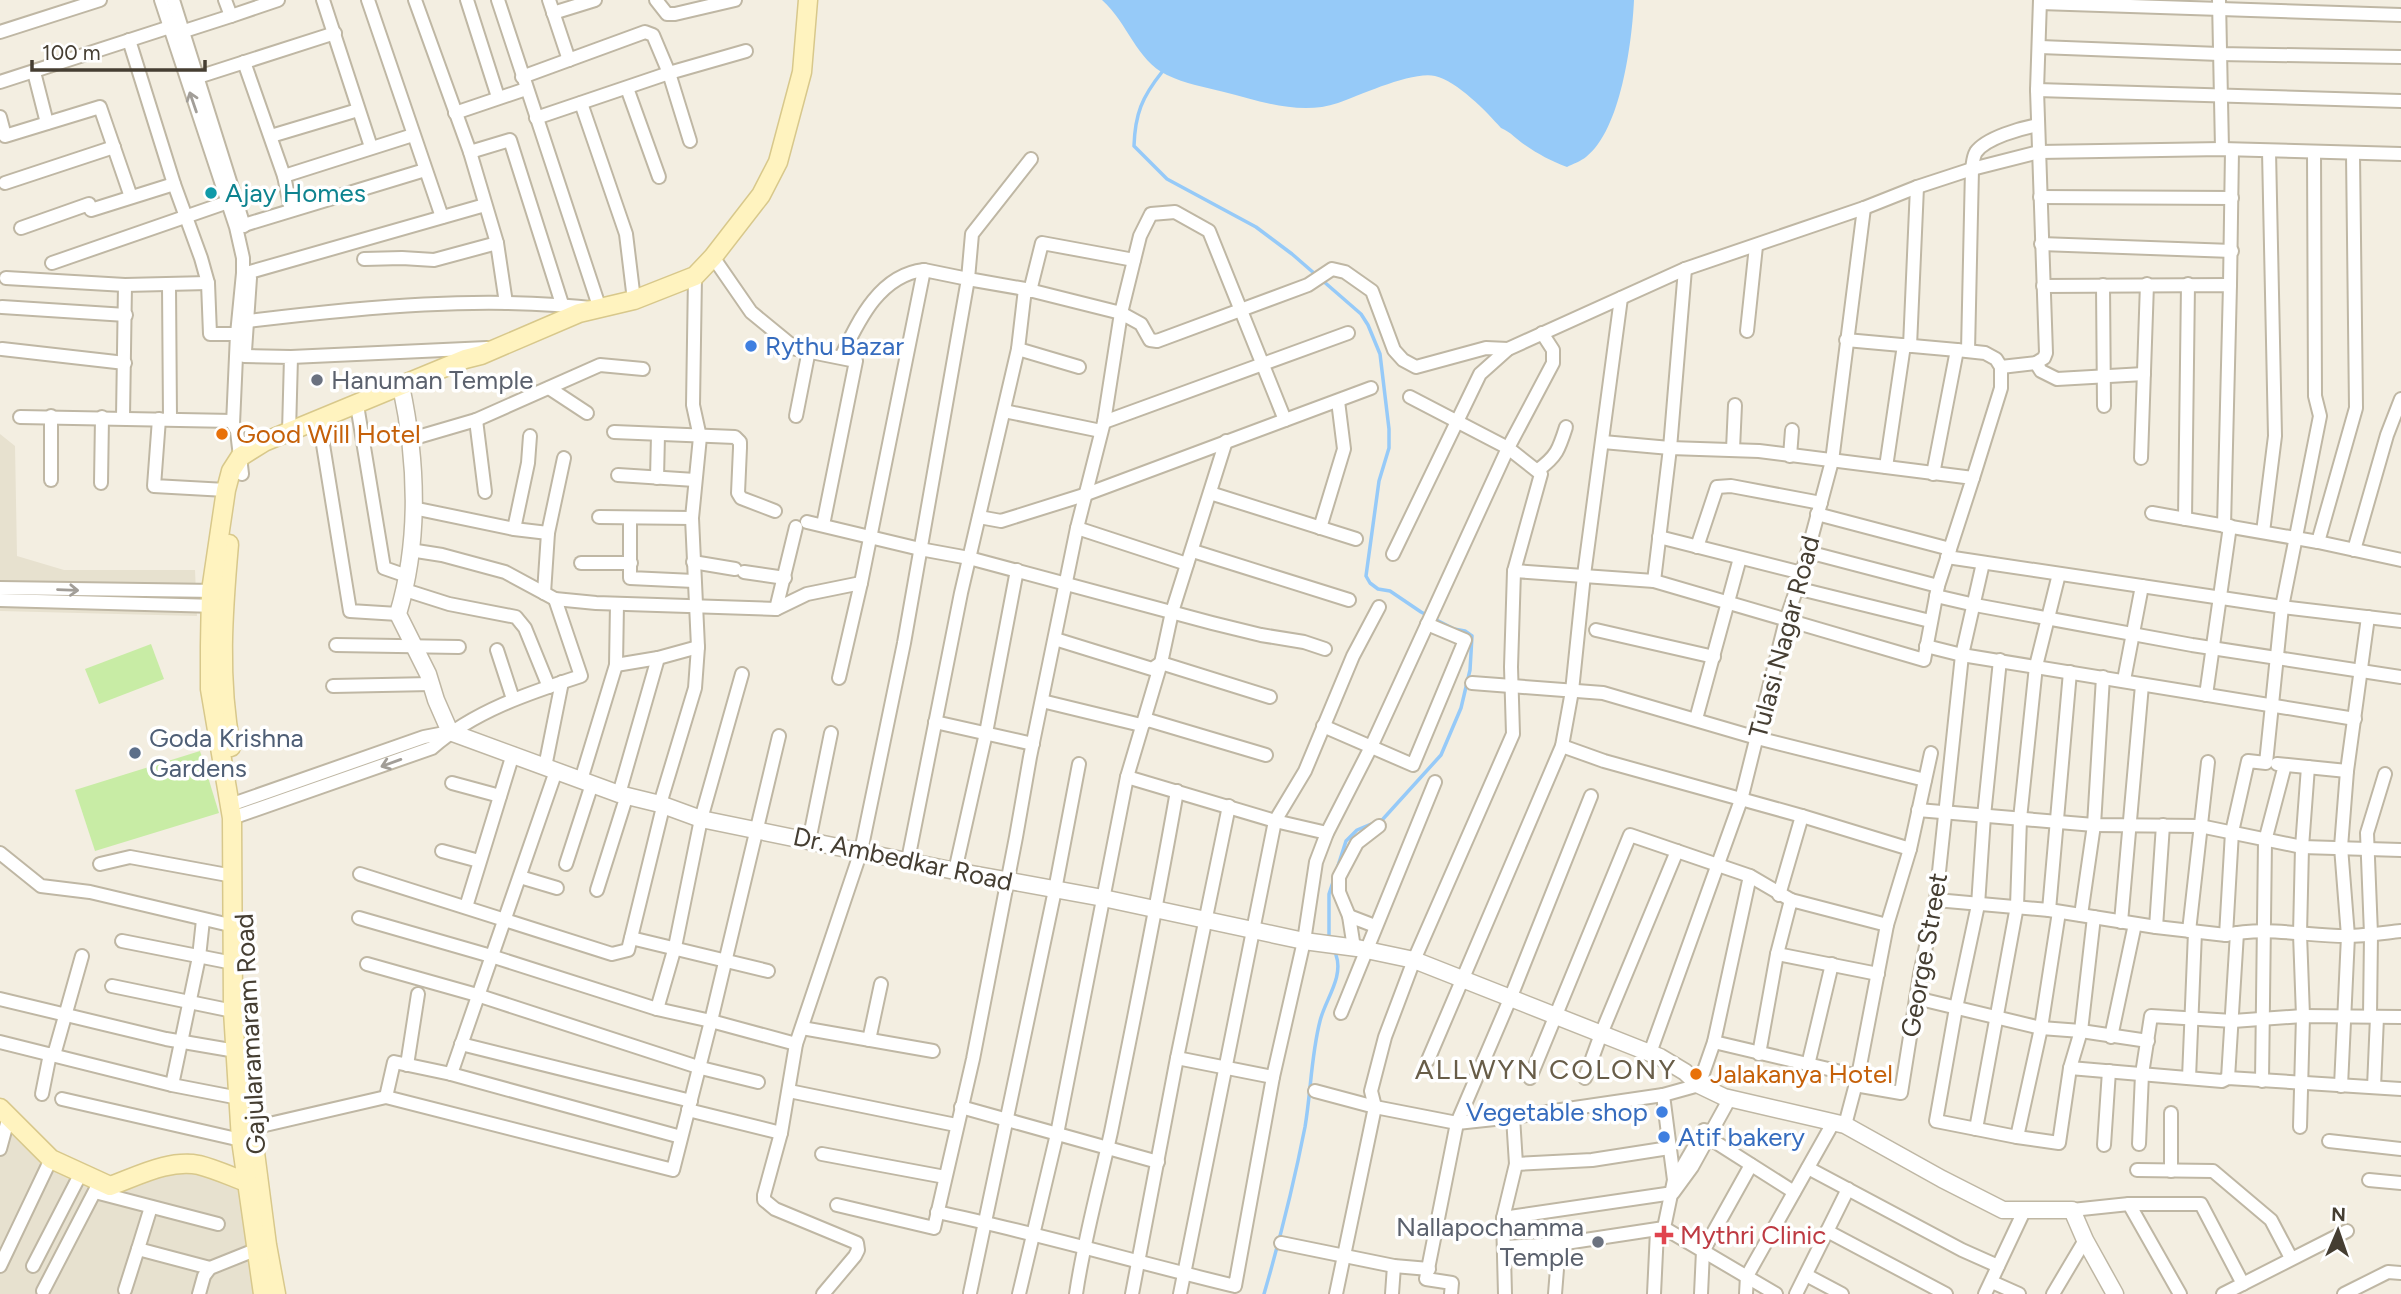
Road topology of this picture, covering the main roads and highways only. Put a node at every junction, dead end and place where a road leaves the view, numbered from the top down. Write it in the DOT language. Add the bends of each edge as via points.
graph roads {
  1 [pos="808,0"];
  2 [pos="402,390"];
  3 [pos="241,465"];
  4 [pos="218,599"];
  5 [pos="236,809"];
  6 [pos="4,1112"];
  7 [pos="247,1134"];
  8 [pos="246,1182"];
  9 [pos="263,1294"];
  10 [pos="276,1294"];
  1 -- 2 [label="main road" via="802,72 778,162 761,195 695,276 634,300 579,313"];
  2 -- 3 [label="main road"];
  2 -- 3 [label="main road" via="264,442"];
  3 -- 4 [label="main road"];
  3 -- 4 [label="main road, Gajularamaram Road" via="231,471 226,490"];
  4 -- 5 [label="main road, Gajularamaram Road" via="210,688"];
  5 -- 7 [label="main road, Gajularamaram Road"];
  5 -- 7 [label="main road" via="233,1011 239,1098"];
  6 -- 8 [label="main road" via="51,1159 81,1173 97,1187 179,1164 198,1165"];
  7 -- 8 [label="main road"];
  7 -- 10 [label="main road, Gajularamaram Road"];
  8 -- 9 [label="main road"];
}
